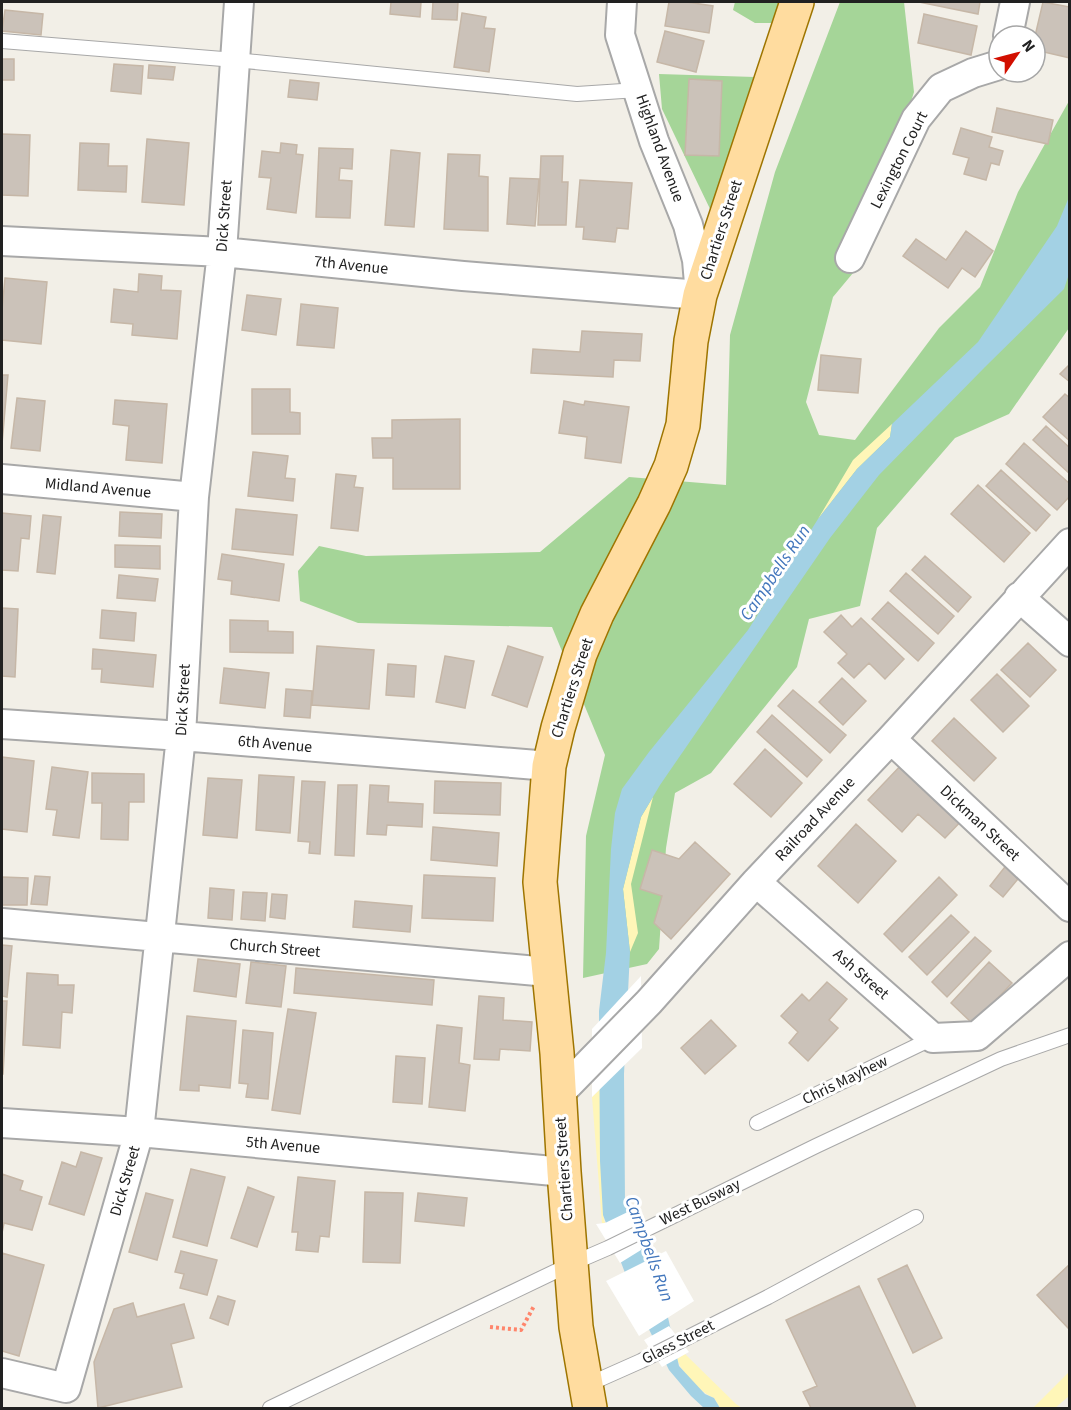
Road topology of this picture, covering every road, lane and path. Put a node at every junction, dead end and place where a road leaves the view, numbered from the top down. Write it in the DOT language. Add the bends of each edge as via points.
graph roads {
  1 [pos="239,2"];
  2 [pos="622,2"];
  3 [pos="797,2"];
  4 [pos="1015,2"];
  5 [pos="1010,24"];
  6 [pos="2,40"];
  7 [pos="235,60"];
  8 [pos="987,69"];
  9 [pos="638,90"];
  10 [pos="2,241"];
  11 [pos="222,252"];
  12 [pos="850,258"];
  13 [pos="700,295"];
  14 [pos="2,479"];
  15 [pos="194,497"];
  16 [pos="1070,543"];
  17 [pos="1019,597"];
  18 [pos="1070,642"];
  19 [pos="2,724"];
  20 [pos="181,736"];
  21 [pos="891,739"];
  22 [pos="549,766"];
  23 [pos="756,882"];
  24 [pos="1070,907"];
  25 [pos="2,922"];
  26 [pos="160,937"];
  27 [pos="1070,956"];
  28 [pos="548,972"];
  29 [pos="1070,1035"];
  30 [pos="933,1038"];
  31 [pos="559,1094"];
  32 [pos="2,1123"];
  33 [pos="757,1123"];
  34 [pos="139,1132"];
  35 [pos="564,1172"];
  36 [pos="916,1217"];
  37 [pos="571,1264"];
  38 [pos="537,1300"];
  39 [pos="483,1331"];
  40 [pos="2,1373"];
  41 [pos="589,1397"];
  42 [pos="270,1408"];
  1 -- 7 [label="street, Dick Street"];
  2 -- 9 [label="street, Highland Avenue" via="620,35"];
  3 -- 13 [label="main road, Chartiers Street"];
  4 -- 5 [label="street"];
  6 -- 7 [label="lane"];
  7 -- 9 [label="lane" via="577,94"];
  7 -- 11 [label="street, Dick Street"];
  8 -- 12 [label="street, Lexington Court" via="941,88 916,119"];
  9 -- 13 [label="street, Highland Avenue" via="688,225"];
  10 -- 11 [label="street, 7th Avenue"];
  11 -- 13 [label="street, 7th Avenue"];
  11 -- 15 [label="street, Dick Street"];
  13 -- 22 [label="main road, Chartiers Street" via="691,340 683,425 671,466 580,654"];
  14 -- 15 [label="street, Midland Avenue"];
  15 -- 20 [label="street, Dick Street"];
  16 -- 17 [label="street, Railroad Avenue"];
  17 -- 18 [label="street"];
  17 -- 21 [label="street, Railroad Avenue"];
  19 -- 20 [label="street, 6th Avenue"];
  20 -- 22 [label="street, 6th Avenue"];
  20 -- 26 [label="street, Dick Street"];
  21 -- 23 [label="street, Railroad Avenue"];
  21 -- 24 [label="street, Dickman Street"];
  22 -- 28 [label="main road, Chartiers Street" via="540,882"];
  23 -- 30 [label="street, Ash Street"];
  23 -- 31 [label="street, Railroad Avenue" via="649,1002"];
  25 -- 26 [label="street, Church Street"];
  26 -- 28 [label="street, Church Street"];
  26 -- 34 [label="street, Dick Street"];
  27 -- 30 [label="street" via="976,1036"];
  28 -- 31 [label="main road, Chartiers Street"];
  29 -- 37 [label="lane, West Busway" via="1001,1059"];
  30 -- 33 [label="lane, Chris Mayhew"];
  31 -- 35 [label="main road, Chartiers Street"];
  32 -- 34 [label="street, 5th Avenue"];
  34 -- 35 [label="street, 5th Avenue"];
  34 -- 40 [label="street, Dick Street" via="66,1388"];
  35 -- 37 [label="main road, Chartiers Street"];
  36 -- 41 [label="lane, Glass Street" via="641,1361"];
  37 -- 41 [label="main road, Chartiers Street" via="576,1327"];
  37 -- 42 [label="lane, West Busway"];
  38 -- 39 [label="path" via="521,1330 492,1326"];
}
